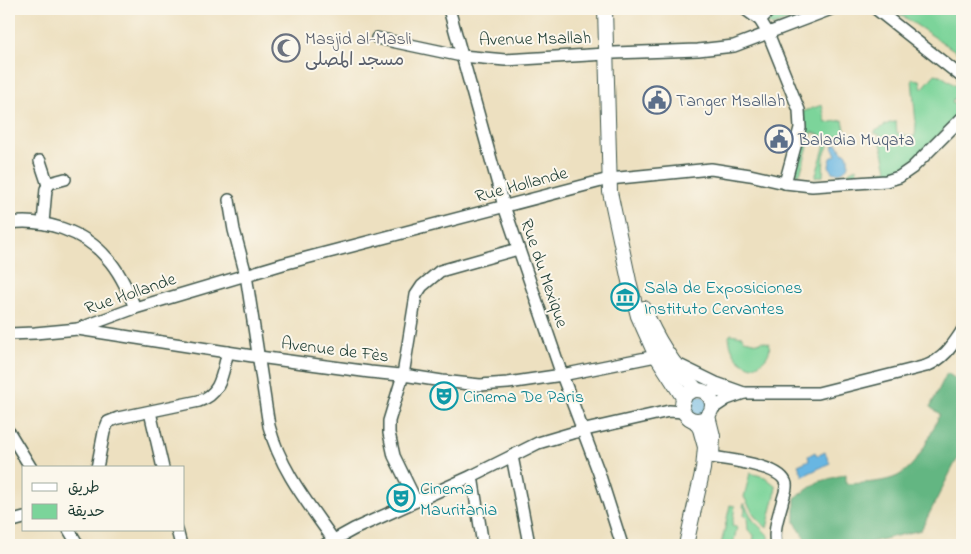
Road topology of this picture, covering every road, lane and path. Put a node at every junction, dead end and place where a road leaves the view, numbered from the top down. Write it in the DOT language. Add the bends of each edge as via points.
graph roads {
  1 [pos="449,9"];
  2 [pos="605,9"];
  3 [pos="613,9"];
  4 [pos="745,9"];
  5 [pos="771,9"];
  6 [pos="831,9"];
  7 [pos="876,9"];
  8 [pos="760,20"];
  9 [pos="768,33"];
  10 [pos="377,38"];
  11 [pos="610,54"];
  12 [pos="462,56"];
  13 [pos="962,76"];
  14 [pos="962,118"];
  15 [pos="40,161"];
  16 [pos="613,178"];
  17 [pos="64,179"];
  18 [pos="785,183"];
  19 [pos="48,185"];
  20 [pos="229,200"];
  21 [pos="504,206"];
  22 [pos="9,223"];
  23 [pos="43,223"];
  24 [pos="518,249"];
  25 [pos="246,275"];
  26 [pos="135,308"];
  27 [pos="78,329"];
  28 [pos="962,331"];
  29 [pos="9,334"];
  30 [pos="228,352"];
  31 [pos="656,356"];
  32 [pos="259,357"];
  33 [pos="672,362"];
  34 [pos="403,375"];
  35 [pos="562,375"];
  36 [pos="699,391"];
  37 [pos="744,393"];
  38 [pos="686,409"];
  39 [pos="150,412"];
  40 [pos="710,412"];
  41 [pos="584,431"];
  42 [pos="9,432"];
  43 [pos="713,451"];
  44 [pos="512,456"];
  45 [pos="30,466"];
  46 [pos="97,466"];
  47 [pos="163,466"];
  48 [pos="472,476"];
  49 [pos="416,500"];
  50 [pos="22,519"];
  51 [pos="9,522"];
  52 [pos="70,532"];
  53 [pos="178,532"];
  54 [pos="332,544"];
  55 [pos="78,545"];
  56 [pos="181,545"];
  57 [pos="483,545"];
  58 [pos="528,545"];
  59 [pos="622,545"];
  60 [pos="686,545"];
  61 [pos="693,545"];
  62 [pos="776,545"];
  1 -- 12 [label="street, Rue du Mexique"];
  2 -- 11 [label="main road"];
  3 -- 11 [label="main road"];
  4 -- 8 [label="street"];
  5 -- 8 [label="street"];
  6 -- 9 [label="street, Avenue Msallah"];
  7 -- 13 [label="street"];
  8 -- 9 [label="street"];
  9 -- 11 [label="street, Avenue Msallah" via="723,48"];
  9 -- 18 [label="street" via="800,115"];
  10 -- 12 [label="street, Avenue Msallah"];
  11 -- 12 [label="street, Avenue Msallah" via="505,60"];
  11 -- 16 [label="main road"];
  12 -- 21 [label="street, Rue du Mexique"];
  14 -- 18 [label="street, Rue Hollande" via="912,168 894,178 817,186"];
  15 -- 19 [label="street"];
  16 -- 18 [label="street, Rue Hollande" via="711,169"];
  16 -- 21 [label="street, Rue Hollande"];
  16 -- 31 [label="main road" via="610,192 636,308"];
  16 -- 33 [label="main road" via="640,295"];
  17 -- 19 [label="street"];
  19 -- 23 [label="street"];
  20 -- 25 [label="street"];
  21 -- 24 [label="street, Rue du Mexique"];
  21 -- 25 [label="street, Rue Hollande"];
  22 -- 23 [label="street"];
  23 -- 26 [label="street" via="78,236 101,251 121,278"];
  24 -- 34 [label="street" via="440,271 422,286 416,295"];
  24 -- 35 [label="street, Rue du Mexique"];
  25 -- 26 [label="street, Rue Hollande"];
  25 -- 32 [label="street"];
  26 -- 27 [label="street, Rue Hollande"];
  27 -- 29 [label="street, Avenue de Fès"];
  27 -- 30 [label="street, Avenue de Fès"];
  28 -- 37 [label="street" via="941,359 919,368 818,393"];
  30 -- 32 [label="street, Avenue de Fès"];
  30 -- 39 [label="street" via="212,395"];
  31 -- 33 [label="main road"];
  31 -- 35 [label="street, Avenue de Fès"];
  31 -- 38 [label="main road"];
  32 -- 34 [label="street, Avenue de Fès"];
  32 -- 54 [label="street" via="269,426 278,454"];
  33 -- 36 [label="main road"];
  33 -- 37 [label="street"];
  34 -- 35 [label="street, Avenue de Fès" via="480,385"];
  34 -- 49 [label="street" via="389,420 389,433 394,456"];
  35 -- 41 [label="street, Rue du Mexique"];
  36 -- 37 [label="street"];
  36 -- 38 [label="main road" via="689,393"];
  36 -- 40 [label="main road" via="711,400"];
  37 -- 40 [label="street"];
  38 -- 40 [label="main road" via="701,420"];
  38 -- 41 [label="street"];
  38 -- 60 [label="main road" via="700,429 705,448"];
  39 -- 46 [label="street" via="108,422"];
  39 -- 47 [label="street"];
  40 -- 43 [label="main road"];
  41 -- 44 [label="street" via="538,443"];
  41 -- 59 [label="street, Rue du Mexique"];
  42 -- 45 [label="street"];
  43 -- 61 [label="main road"];
  43 -- 62 [label="street" via="778,473 784,478 786,487 774,534"];
  44 -- 48 [label="street"];
  44 -- 58 [label="street"];
  48 -- 49 [label="street"];
  48 -- 57 [label="street"];
  49 -- 54 [label="street"];
  50 -- 51 [label="street"];
  52 -- 55 [label="street"];
  53 -- 56 [label="street"];
}
